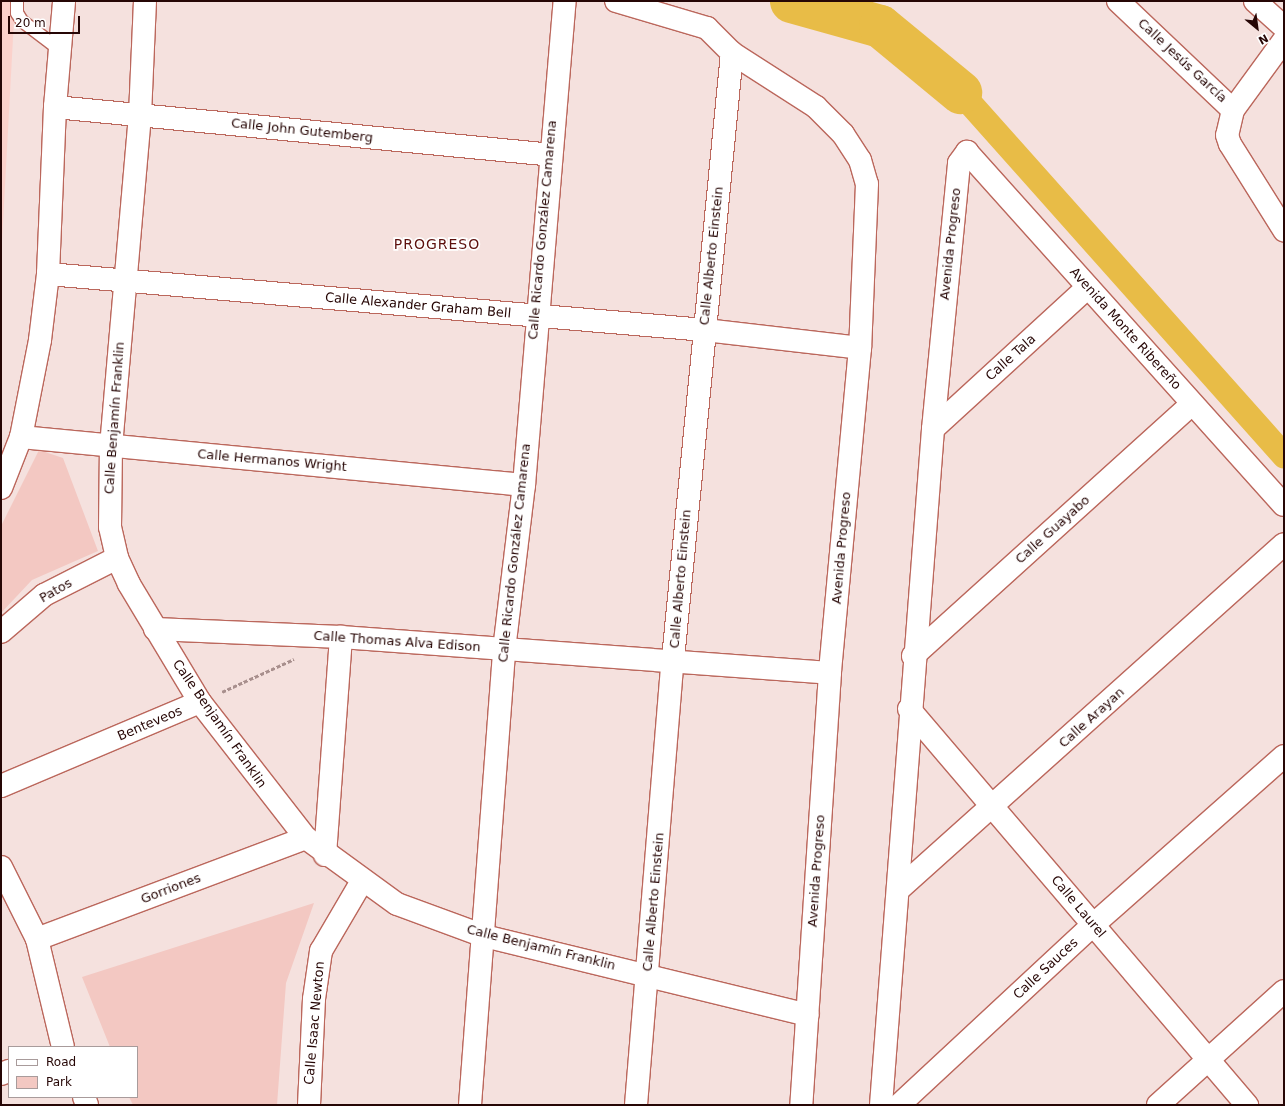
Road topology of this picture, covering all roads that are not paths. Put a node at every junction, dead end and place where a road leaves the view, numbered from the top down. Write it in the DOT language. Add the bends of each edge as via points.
graph roads {
  1 [pos="17,1"];
  2 [pos="64,1"];
  3 [pos="145,1"];
  4 [pos="565,1"];
  5 [pos="616,1"];
  6 [pos="1118,1"];
  7 [pos="1256,1"];
  8 [pos="1284,27"];
  9 [pos="1284,40"];
  10 [pos="60,50"];
  11 [pos="732,53"];
  12 [pos="55,107"];
  13 [pos="1233,110"];
  14 [pos="140,115"];
  15 [pos="967,152"];
  16 [pos="549,155"];
  17 [pos="1284,230"];
  18 [pos="48,274"];
  19 [pos="125,282"];
  20 [pos="1088,287"];
  21 [pos="536,315"];
  22 [pos="705,330"];
  23 [pos="860,348"];
  24 [pos="1192,404"];
  25 [pos="933,429"];
  26 [pos="21,437"];
  27 [pos="111,445"];
  28 [pos="524,486"];
  29 [pos="1,488"];
  30 [pos="1284,506"];
  31 [pos="1284,544"];
  32 [pos="117,558"];
  33 [pos="155,629"];
  34 [pos="1,632"];
  35 [pos="341,637"];
  36 [pos="504,650"];
  37 [pos="913,656"];
  38 [pos="673,659"];
  39 [pos="830,673"];
  40 [pos="200,702"];
  41 [pos="909,709"];
  42 [pos="1284,756"];
  43 [pos="1,786"];
  44 [pos="992,807"];
  45 [pos="306,838"];
  46 [pos="325,855"];
  47 [pos="1,867"];
  48 [pos="362,881"];
  49 [pos="898,890"];
  50 [pos="1093,925"];
  51 [pos="484,936"];
  52 [pos="37,939"];
  53 [pos="648,975"];
  54 [pos="1284,991"];
  55 [pos="807,1014"];
  56 [pos="63,1046"];
  57 [pos="1208,1059"];
  58 [pos="309,1105"];
  59 [pos="470,1105"];
  60 [pos="636,1105"];
  61 [pos="801,1105"];
  62 [pos="881,1105"];
  63 [pos="899,1105"];
  64 [pos="1158,1105"];
  65 [pos="1247,1105"];
  1 -- 10 [label="lane" via="17,13 22,21"];
  2 -- 10 [label="street"];
  3 -- 14 [label="street, Calle Benjamín Franklin"];
  4 -- 16 [label="street, Calle Ricardo González Camarena"];
  5 -- 11 [label="street, Avenida Progreso" via="707,28"];
  6 -- 13 [label="street, Calle Jesús García"];
  7 -- 8 [label="street"];
  9 -- 13 [label="street"];
  10 -- 12 [label="street"];
  11 -- 22 [label="street, Calle Alberto Einstein"];
  11 -- 23 [label="street, Avenida Progreso" via="816,107 842,134 860,160 867,184"];
  12 -- 14 [label="street, Calle John Gutemberg"];
  12 -- 18 [label="street"];
  13 -- 17 [label="street, Calle Jesús García" via="1227,135 1230,144"];
  14 -- 16 [label="street, Calle John Gutemberg"];
  14 -- 19 [label="street, Calle Benjamín Franklin"];
  15 -- 20 [label="street, Avenida Monte Ribereño"];
  15 -- 25 [label="street, Avenida Progreso" via="959,163"];
  16 -- 21 [label="street, Calle Ricardo González Camarena"];
  18 -- 19 [label="street, Calle Alexander Graham Bell"];
  18 -- 26 [label="street" via="33,385"];
  19 -- 21 [label="street, Calle Alexander Graham Bell"];
  19 -- 27 [label="street, Calle Benjamín Franklin"];
  20 -- 24 [label="street, Avenida Monte Ribereño"];
  20 -- 25 [label="street, Calle Tala"];
  21 -- 22 [label="street, Calle Alexander Graham Bell"];
  21 -- 28 [label="street, Calle Ricardo González Camarena"];
  22 -- 23 [label="street, Calle Alexander Graham Bell"];
  22 -- 38 [label="street, Calle Alberto Einstein"];
  23 -- 39 [label="street, Avenida Progreso"];
  24 -- 30 [label="street, Avenida Monte Ribereño"];
  24 -- 37 [label="street, Calle Guayabo"];
  25 -- 37 [label="street, Avenida Progreso"];
  26 -- 27 [label="street, Calle Hermanos Wright"];
  26 -- 29 [label="street"];
  27 -- 28 [label="street, Calle Hermanos Wright"];
  27 -- 32 [label="street, Calle Benjamín Franklin" via="110,527"];
  28 -- 36 [label="street, Calle Ricardo González Camarena"];
  31 -- 44 [label="street, Calle Arayan"];
  32 -- 33 [label="street, Calle Benjamín Franklin"];
  32 -- 34 [label="street, Patos" via="44,595"];
  33 -- 35 [label="street, Calle Thomas Alva Edison"];
  33 -- 40 [label="street, Calle Benjamín Franklin"];
  35 -- 36 [label="street, Calle Thomas Alva Edison"];
  35 -- 46 [label="street"];
  36 -- 38 [label="street, Calle Thomas Alva Edison"];
  36 -- 51 [label="street, Calle Ricardo González Camarena"];
  37 -- 41 [label="street, Avenida Progreso"];
  38 -- 39 [label="street, Calle Thomas Alva Edison"];
  38 -- 53 [label="street, Calle Alberto Einstein"];
  39 -- 55 [label="street, Avenida Progreso"];
  40 -- 43 [label="street, Benteveos"];
  40 -- 45 [label="street, Calle Benjamín Franklin"];
  41 -- 44 [label="street, Calle Laurel"];
  41 -- 49 [label="street, Avenida Progreso"];
  42 -- 50 [label="street, Calle Sauces"];
  44 -- 49 [label="street, Calle Arayan"];
  44 -- 50 [label="street, Calle Laurel"];
  45 -- 46 [label="street, Calle Benjamín Franklin"];
  45 -- 52 [label="street, Gorriones"];
  46 -- 48 [label="street, Calle Benjamín Franklin"];
  47 -- 52 [label="street"];
  48 -- 51 [label="street, Calle Benjamín Franklin" via="397,904"];
  48 -- 58 [label="street, Calle Isaac Newton" via="322,951 314,999"];
  49 -- 62 [label="street, Avenida Progreso"];
  50 -- 57 [label="street, Calle Laurel"];
  50 -- 63 [label="street, Calle Sauces"];
  51 -- 53 [label="street, Calle Benjamín Franklin"];
  51 -- 59 [label="street, Calle Ricardo González Camarena"];
  52 -- 56 [label="street"];
  53 -- 55 [label="street, Calle Benjamín Franklin"];
  53 -- 60 [label="street, Calle Alberto Einstein"];
  54 -- 57 [label="street"];
  55 -- 61 [label="street, Avenida Progreso"];
  57 -- 64 [label="street"];
  57 -- 65 [label="street, Calle Laurel"];
}
